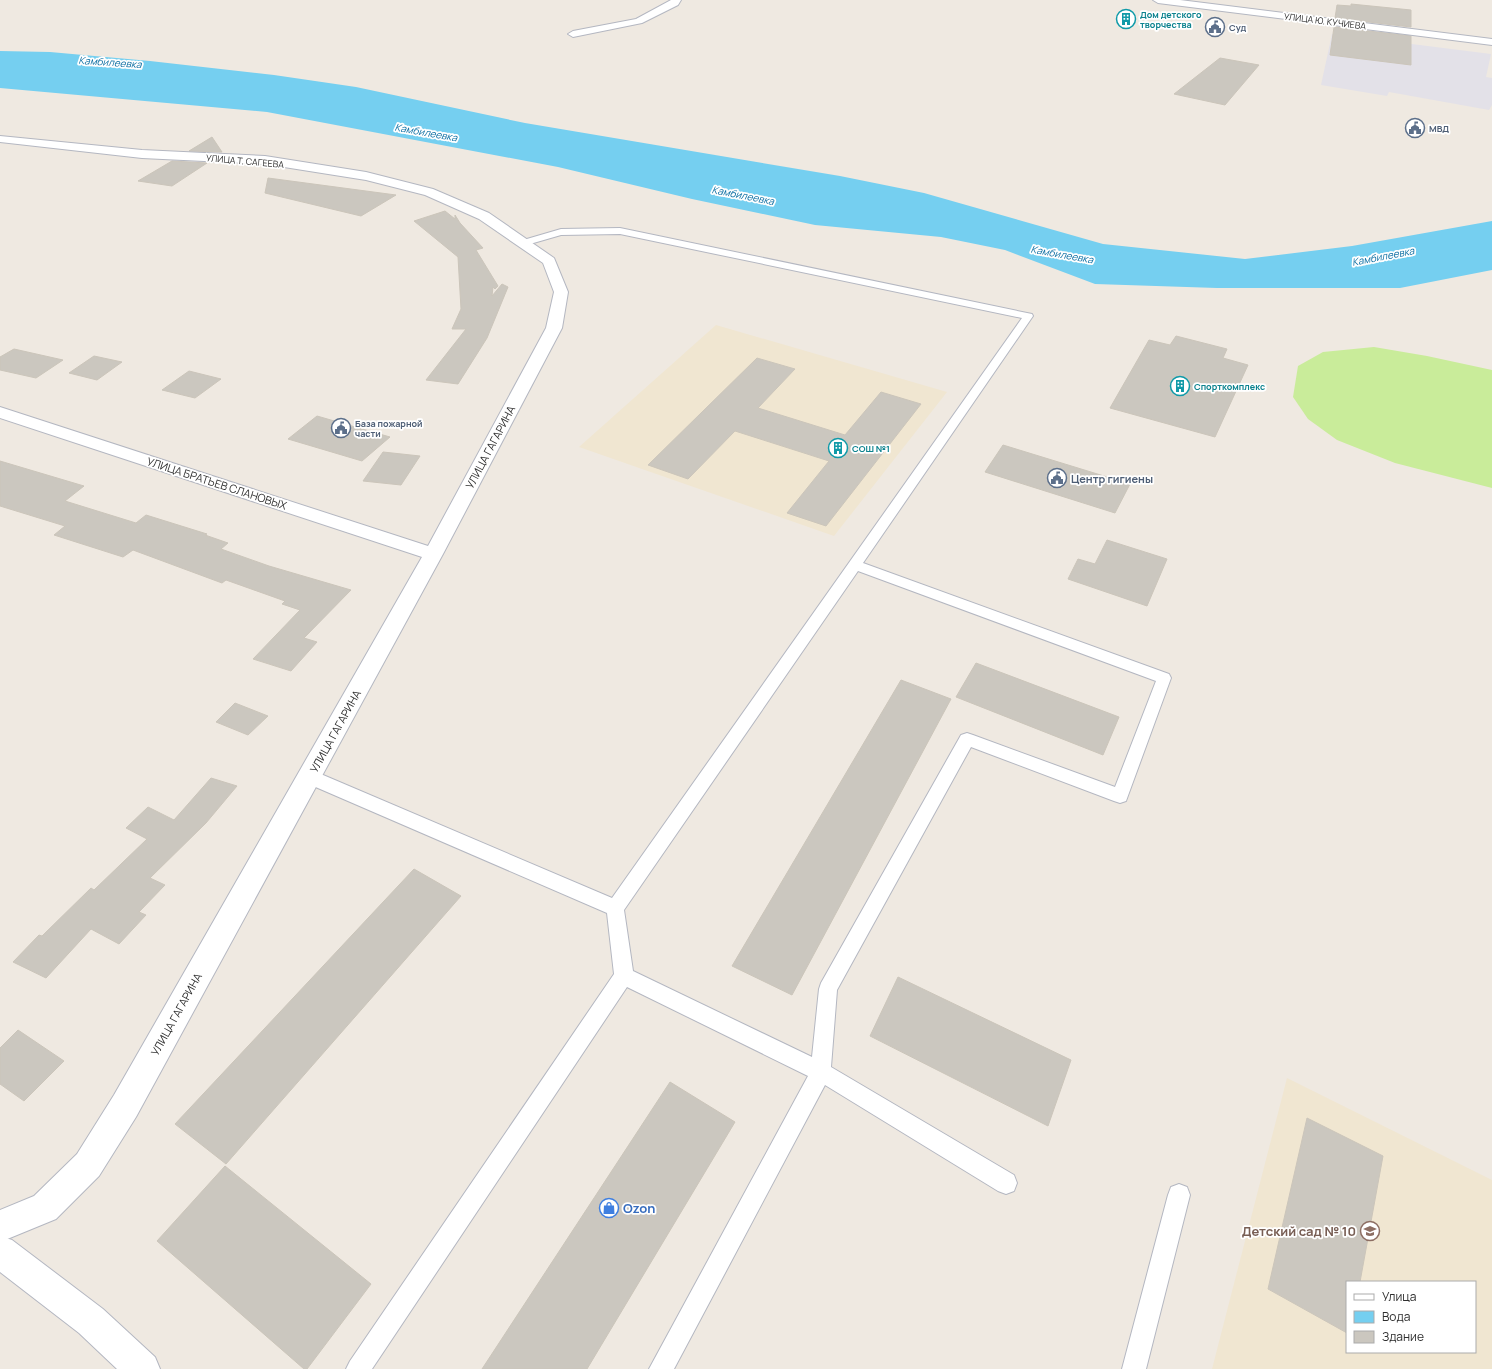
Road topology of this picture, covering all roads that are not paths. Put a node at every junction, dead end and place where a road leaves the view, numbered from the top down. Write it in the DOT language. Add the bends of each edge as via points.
graph roads {
  1 [pos="676,0"];
  2 [pos="1158,0"];
  3 [pos="1176,1"];
  4 [pos="573,34"];
  5 [pos="1492,42"];
  6 [pos="0,139"];
  7 [pos="484,216"];
  8 [pos="523,243"];
  9 [pos="0,412"];
  10 [pos="433,554"];
  11 [pos="855,565"];
  12 [pos="310,777"];
  13 [pos="615,908"];
  14 [pos="624,976"];
  15 [pos="821,1072"];
  16 [pos="1006,1183"];
  17 [pos="1179,1195"];
  18 [pos="0,1226"];
  19 [pos="0,1252"];
  20 [pos="143,1369"];
  21 [pos="358,1369"];
  22 [pos="661,1369"];
  23 [pos="1134,1369"];
  1 -- 4 [label="street" via="675,3 639,21"];
  2 -- 3 [label="street, УЛИЦА Ю. КУЧИЕВА"];
  3 -- 5 [label="street, УЛИЦА Ю. КУЧИЕВА"];
  6 -- 7 [label="street, УЛИЦА Т. САГЕЕВА" via="142,154 272,162 366,176 429,192"];
  7 -- 8 [label="street, УЛИЦА ГАГАРИНА"];
  8 -- 10 [label="street, УЛИЦА ГАГАРИНА" via="549,260 561,292 554,328"];
  8 -- 11 [label="lane" via="561,232 620,231 1028,316"];
  9 -- 10 [label="street, УЛИЦА БРАТЬЕВ СЛАНОВЫХ"];
  10 -- 12 [label="street, УЛИЦА ГАГАРИНА"];
  11 -- 13 [label="lane"];
  11 -- 15 [label="lane" via="1164,678 1120,796 967,739 828,989"];
  12 -- 13 [label="lane"];
  12 -- 18 [label="street, УЛИЦА ГАГАРИНА" via="125,1106 88,1165 45,1208"];
  13 -- 14 [label="lane"];
  14 -- 15 [label="lane"];
  14 -- 21 [label="lane"];
  15 -- 16 [label="lane"];
  15 -- 22 [label="lane"];
  17 -- 23 [label="lane"];
  19 -- 20 [label="street" via="91,1321"];
}
